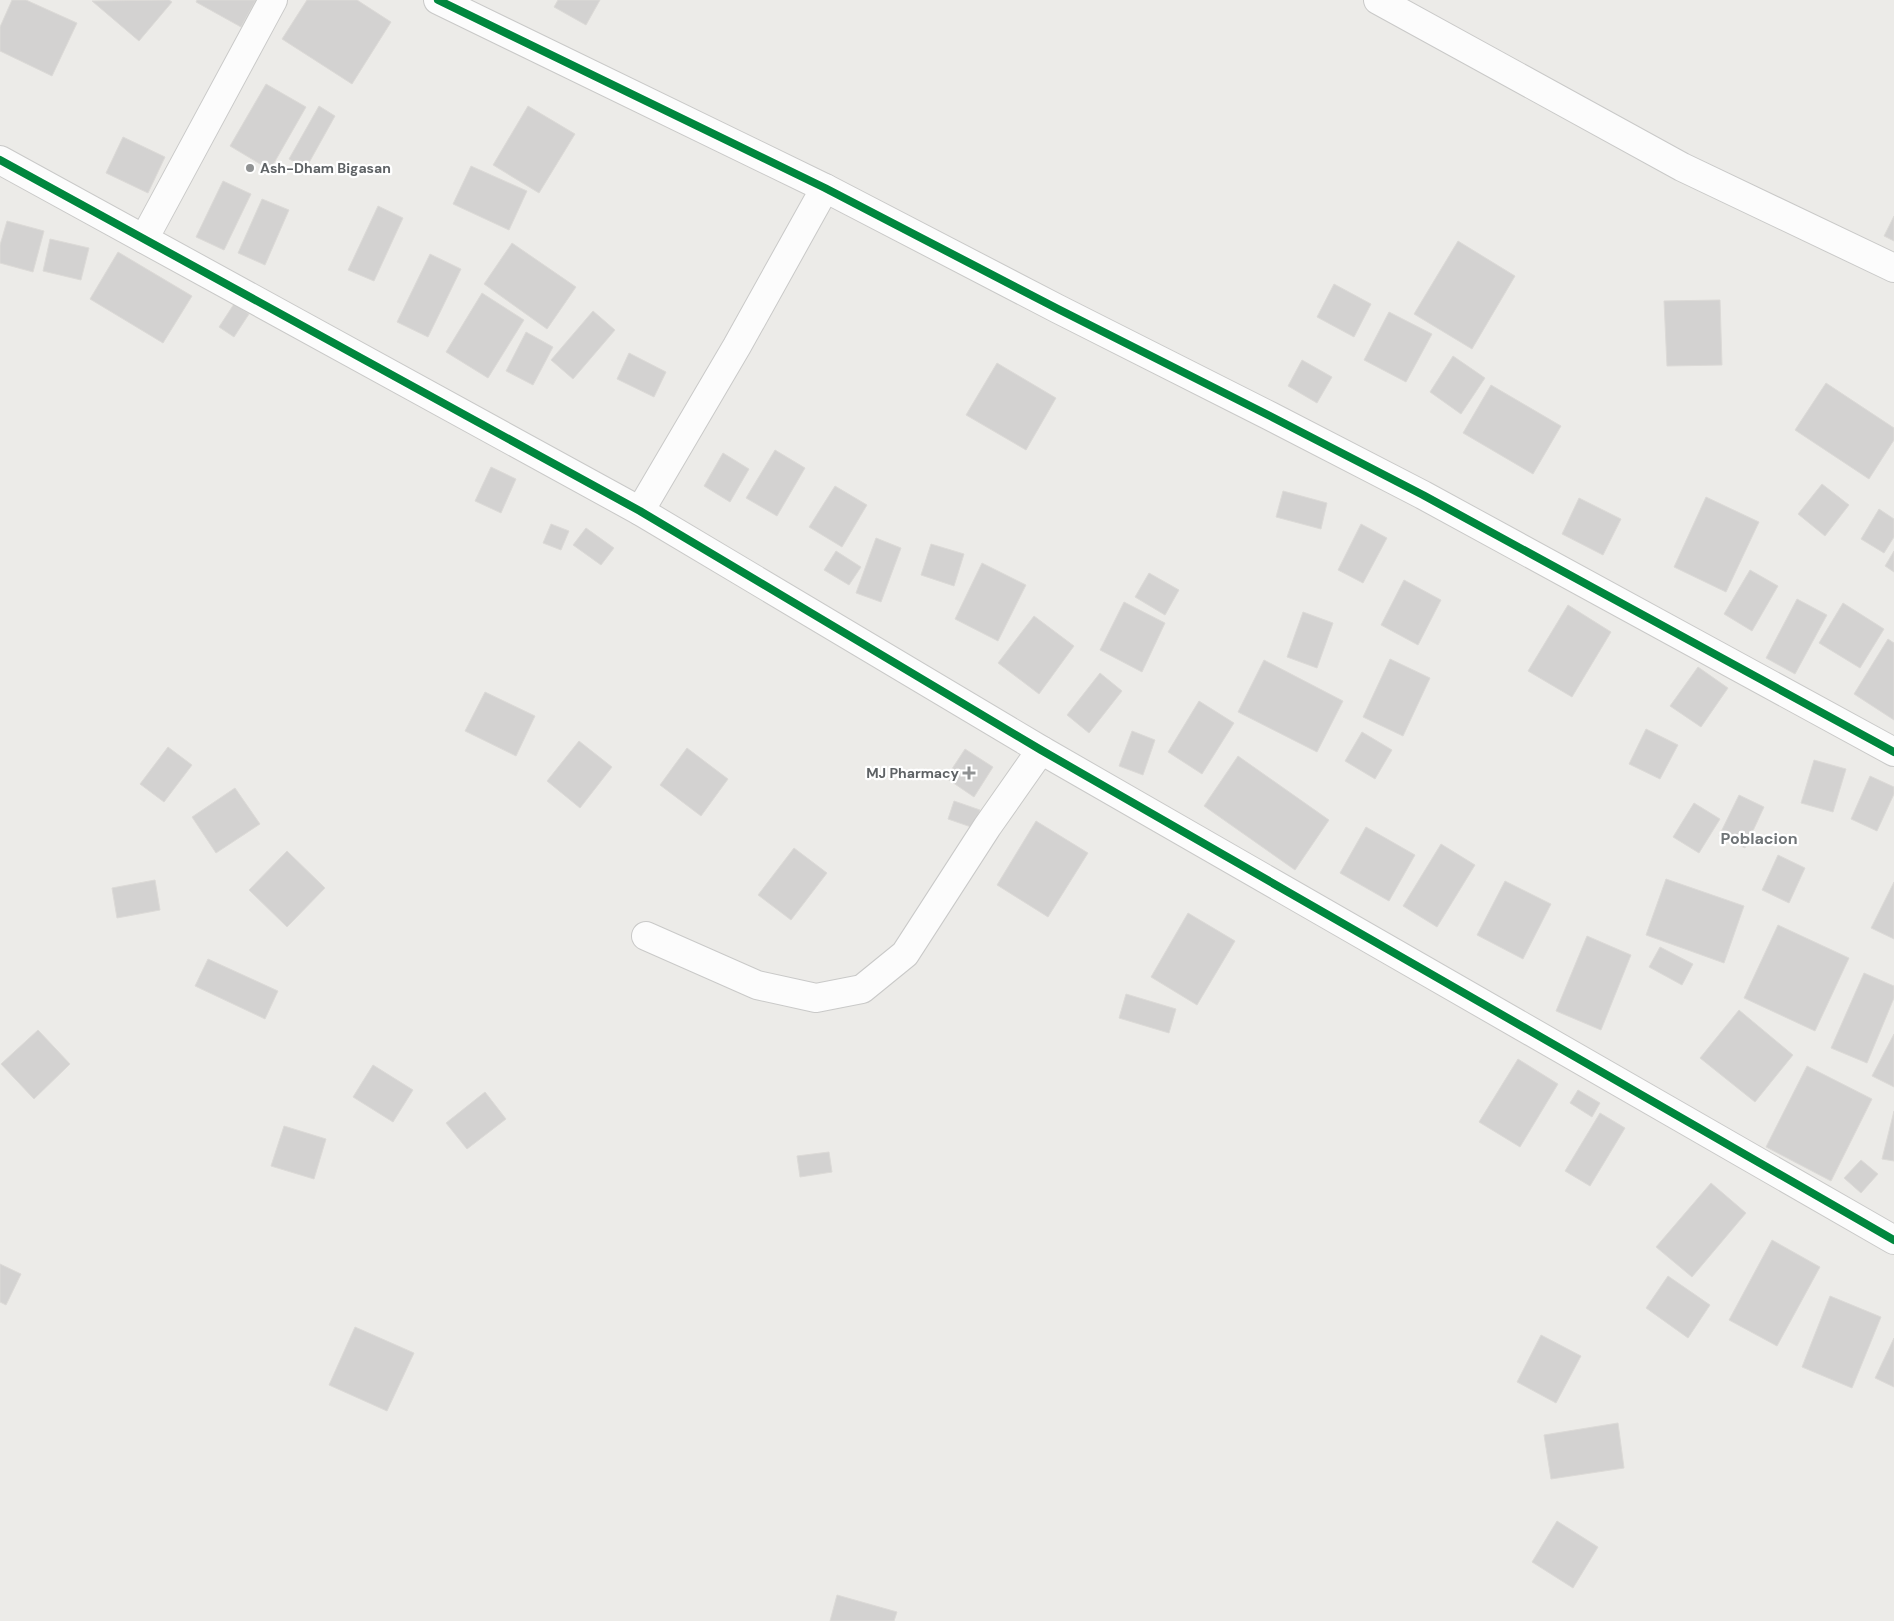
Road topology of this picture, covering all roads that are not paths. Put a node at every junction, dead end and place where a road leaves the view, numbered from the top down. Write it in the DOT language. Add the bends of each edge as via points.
graph roads {
  1 [pos="274,0"];
  2 [pos="438,0"];
  3 [pos="1378,0"];
  4 [pos="0,160"];
  5 [pos="826,188"];
  6 [pos="144,239"];
  7 [pos="1894,268"];
  8 [pos="640,511"];
  9 [pos="1041,750"];
  10 [pos="1894,752"];
  11 [pos="646,936"];
  12 [pos="1894,1240"];
  1 -- 6 [label="street"];
  2 -- 5 [label="street"];
  3 -- 7 [label="street" via="1682,167"];
  4 -- 6 [label="street"];
  5 -- 8 [label="street"];
  5 -- 10 [label="street" via="1415,491"];
  6 -- 8 [label="street"];
  8 -- 9 [label="street"];
  9 -- 11 [label="street" via="904,954 862,989 816,998 758,985"];
  9 -- 12 [label="street"];
}
